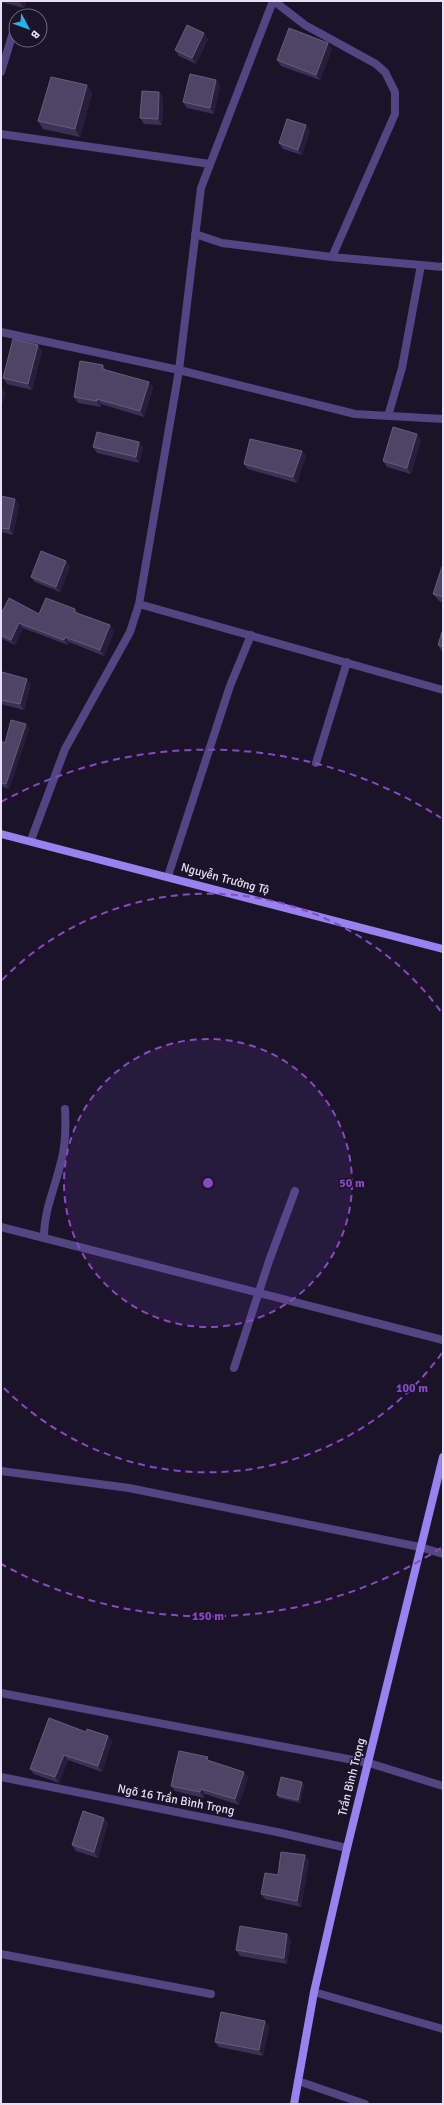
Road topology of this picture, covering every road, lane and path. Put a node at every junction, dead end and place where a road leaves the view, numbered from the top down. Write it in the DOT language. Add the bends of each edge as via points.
graph roads {
  1 [pos="274,1"];
  2 [pos="8,48"];
  3 [pos="1,72"];
  4 [pos="1,134"];
  5 [pos="210,164"];
  6 [pos="195,234"];
  7 [pos="332,257"];
  8 [pos="421,265"];
  9 [pos="443,267"];
  10 [pos="1,332"];
  11 [pos="179,370"];
  12 [pos="388,416"];
  13 [pos="443,419"];
  14 [pos="139,604"];
  15 [pos="252,634"];
  16 [pos="348,662"];
  17 [pos="443,690"];
  18 [pos="316,763"];
  19 [pos="1,834"];
  20 [pos="31,840"];
  21 [pos="168,876"];
  22 [pos="443,949"];
  23 [pos="65,1109"];
  24 [pos="295,1191"];
  25 [pos="1,1227"];
  26 [pos="44,1238"];
  27 [pos="259,1293"];
  28 [pos="443,1340"];
  29 [pos="234,1368"];
  30 [pos="443,1457"];
  31 [pos="1,1471"];
  32 [pos="420,1547"];
  33 [pos="443,1554"];
  34 [pos="1,1693"];
  35 [pos="369,1763"];
  36 [pos="1,1777"];
  37 [pos="443,1786"];
  38 [pos="347,1848"];
  39 [pos="1,1954"];
  40 [pos="314,1992"];
  41 [pos="211,1994"];
  42 [pos="443,2029"];
  43 [pos="298,2081"];
  44 [pos="294,2104"];
  45 [pos="365,2104"];
  1 -- 5 [label="street"];
  1 -- 7 [label="street" via="319,33 376,64 385,72 395,92 395,114"];
  2 -- 3 [label="street"];
  4 -- 5 [label="street"];
  5 -- 6 [label="street" via="201,188"];
  6 -- 7 [label="street" via="222,243"];
  6 -- 11 [label="street"];
  7 -- 8 [label="street"];
  8 -- 9 [label="street"];
  8 -- 12 [label="street" via="402,368"];
  10 -- 11 [label="street"];
  11 -- 12 [label="street" via="355,414"];
  11 -- 14 [label="street"];
  12 -- 13 [label="street"];
  14 -- 15 [label="street"];
  14 -- 20 [label="street" via="130,632 65,749"];
  15 -- 16 [label="street"];
  15 -- 21 [label="street" via="230,686"];
  16 -- 17 [label="street"];
  16 -- 18 [label="street"];
  19 -- 20 [label="street, Nguyễn Trường Tộ"];
  20 -- 21 [label="street, Nguyễn Trường Tộ"];
  21 -- 22 [label="street, Nguyễn Trường Tộ"];
  23 -- 26 [label="street" via="64,1147 44,1221"];
  24 -- 27 [label="street"];
  25 -- 26 [label="street"];
  26 -- 27 [label="street"];
  27 -- 28 [label="street"];
  27 -- 29 [label="street"];
  30 -- 32 [label="street, Trần Bình Trọng"];
  31 -- 32 [label="street" via="129,1488"];
  32 -- 33 [label="street"];
  32 -- 35 [label="street, Trần Bình Trọng"];
  34 -- 35 [label="street"];
  35 -- 37 [label="street"];
  35 -- 38 [label="street, Trần Bình Trọng"];
  36 -- 38 [label="street, Ngõ 16 Trần Bình Trọng"];
  38 -- 40 [label="street, Trần Bình Trọng"];
  39 -- 41 [label="street"];
  40 -- 42 [label="street"];
  40 -- 43 [label="street, Trần Bình Trọng"];
  43 -- 44 [label="street, Trần Bình Trọng"];
  43 -- 45 [label="street"];
}
